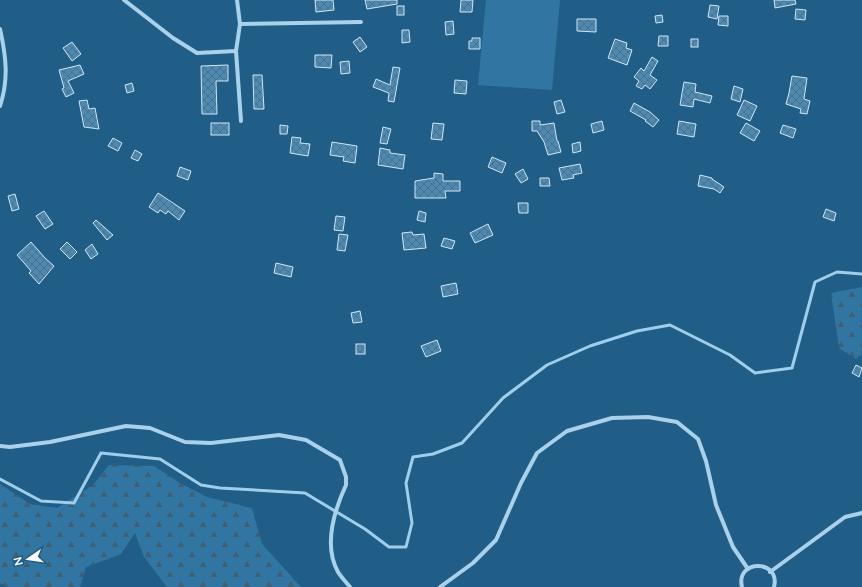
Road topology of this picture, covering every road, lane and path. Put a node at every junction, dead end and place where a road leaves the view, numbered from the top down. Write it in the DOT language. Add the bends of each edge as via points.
graph roads {
  1 [pos="124,0"];
  2 [pos="237,0"];
  3 [pos="361,22"];
  4 [pos="240,24"];
  5 [pos="0,29"];
  6 [pos="236,51"];
  7 [pos="0,106"];
  8 [pos="241,121"];
  9 [pos="0,446"];
  10 [pos="862,513"];
  11 [pos="748,569"];
  12 [pos="770,572"];
  13 [pos="350,587"];
  14 [pos="440,587"];
  15 [pos="742,587"];
  16 [pos="774,587"];
  1 -- 6 [label="street" via="197,53"];
  2 -- 4 [label="street"];
  3 -- 4 [label="street"];
  4 -- 6 [label="street"];
  5 -- 7 [label="street" via="6,54 6,82"];
  6 -- 8 [label="street"];
  9 -- 13 [label="street" via="50,442 126,426 150,428 185,442 211,443 279,435 306,440 340,460 346,477 346,485 331,531 331,550 338,572"];
  10 -- 12 [label="street" via="846,517"];
  11 -- 12 [label="street" via="758,566"];
  11 -- 14 [label="street" via="733,547 716,505 698,439 677,422 648,417 612,418 567,430 537,453 496,540 473,563"];
  11 -- 15 [label="street" via="742,578"];
  12 -- 16 [label="street" via="774,579"];
}
